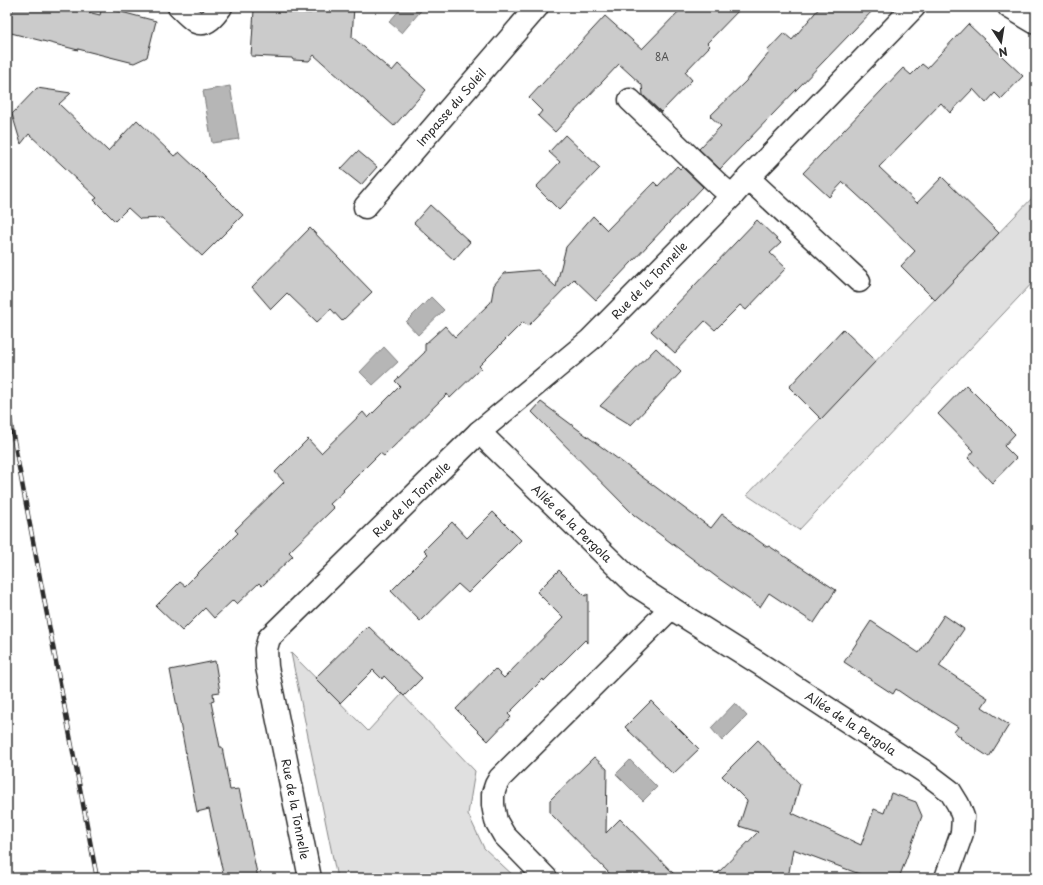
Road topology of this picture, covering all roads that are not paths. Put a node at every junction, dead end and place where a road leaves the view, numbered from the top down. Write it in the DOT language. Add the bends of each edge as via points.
graph roads {
  1 [pos="179,7"];
  2 [pos="221,7"];
  3 [pos="537,7"];
  4 [pos="914,7"];
  5 [pos="1010,7"];
  6 [pos="1036,23"];
  7 [pos="630,100"];
  8 [pos="748,178"];
  9 [pos="732,196"];
  10 [pos="366,207"];
  11 [pos="859,281"];
  12 [pos="479,432"];
  13 [pos="671,608"];
  14 [pos="310,878"];
  15 [pos="546,878"];
  16 [pos="946,878"];
  1 -- 2 [label="street" via="196,22 203,22 212,18"];
  3 -- 10 [label="street, Impasse du Soleil"];
  4 -- 8 [label="street, Rue de la Tonnelle"];
  5 -- 6 [label="street"];
  7 -- 9 [label="street"];
  8 -- 9 [label="street, Rue de la Tonnelle"];
  8 -- 11 [label="street"];
  9 -- 12 [label="street, Rue de la Tonnelle" via="590,340"];
  12 -- 13 [label="street, Allée de la Pergola" via="637,586"];
  12 -- 14 [label="street, Rue de la Tonnelle" via="269,638 266,649 267,667"];
  13 -- 15 [label="street" via="500,778 496,785 492,805 498,826 504,836"];
  13 -- 16 [label="street, Allée de la Pergola" via="779,676 950,791 963,817 962,833"];
}
